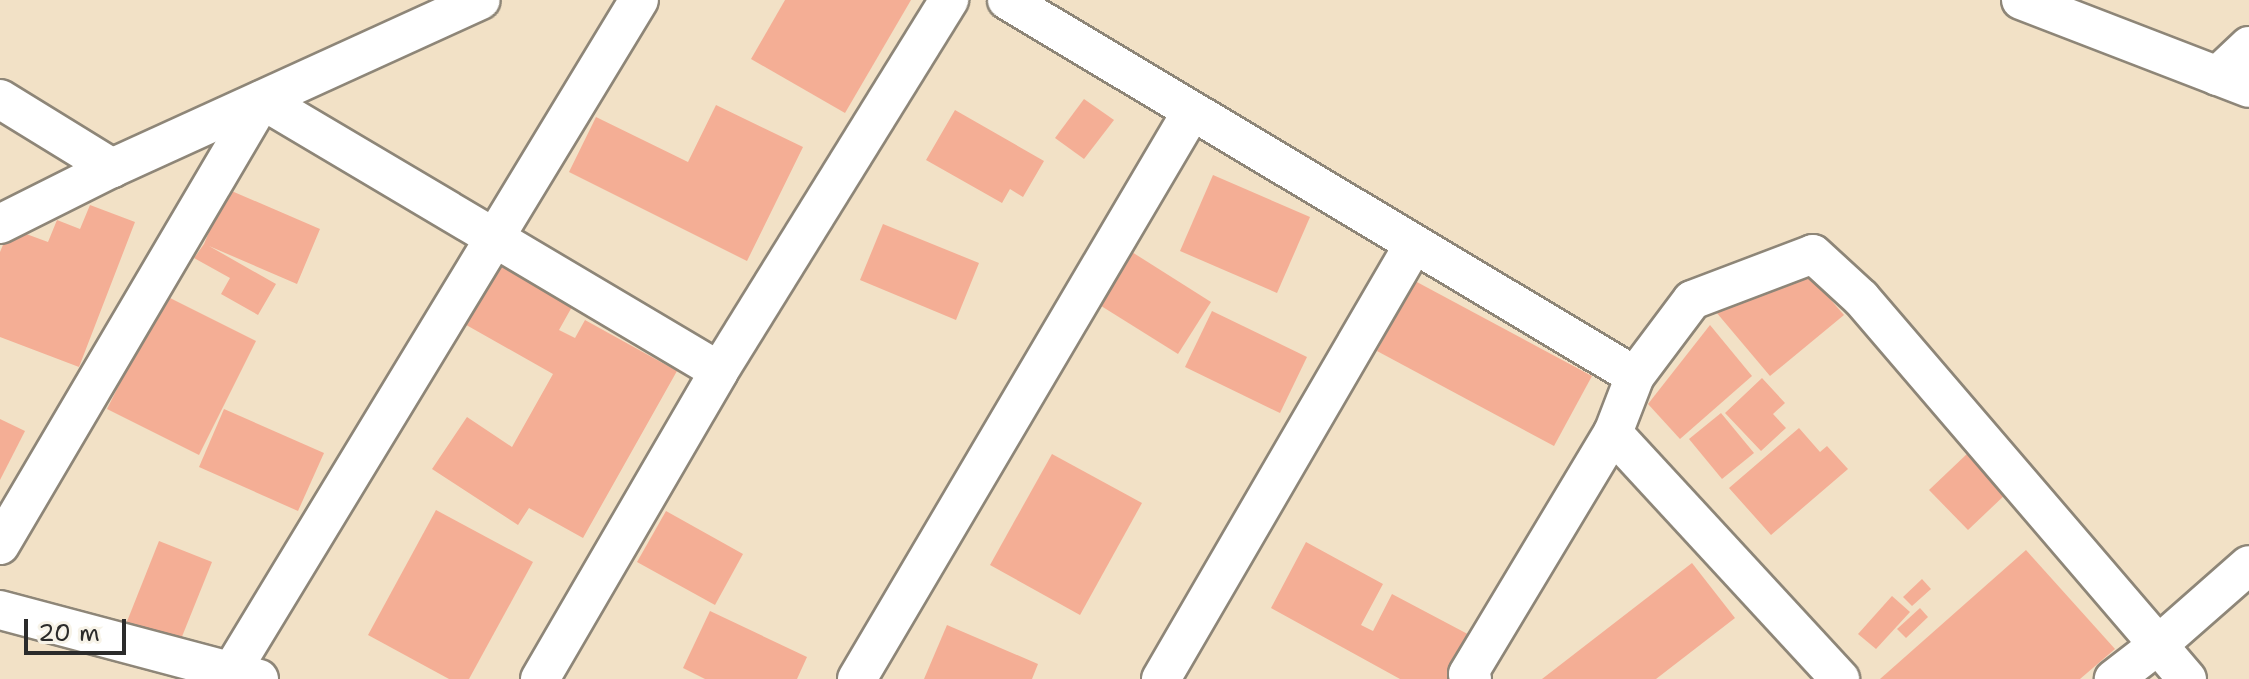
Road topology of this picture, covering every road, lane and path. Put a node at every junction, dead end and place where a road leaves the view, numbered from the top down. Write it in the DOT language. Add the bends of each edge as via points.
graph roads {
  1 [pos="481,0"];
  2 [pos="639,0"];
  3 [pos="949,0"];
  4 [pos="1007,0"];
  5 [pos="2021,0"];
  6 [pos="2249,46"];
  7 [pos="2233,82"];
  8 [pos="0,99"];
  9 [pos="262,100"];
  10 [pos="1192,111"];
  11 [pos="112,168"];
  12 [pos="0,224"];
  13 [pos="495,238"];
  14 [pos="1414,244"];
  15 [pos="719,371"];
  16 [pos="1635,376"];
  17 [pos="1613,433"];
  18 [pos="0,545"];
  19 [pos="2249,565"];
  20 [pos="0,610"];
  21 [pos="2158,645"];
  22 [pos="245,675"];
  23 [pos="1468,677"];
  24 [pos="540,679"];
  25 [pos="857,679"];
  26 [pos="1161,679"];
  27 [pos="1840,679"];
  28 [pos="2114,679"];
  29 [pos="2187,679"];
  1 -- 9 [label="street"];
  2 -- 13 [label="street"];
  3 -- 15 [label="street"];
  4 -- 10 [label="street"];
  5 -- 7 [label="street"];
  6 -- 7 [label="street"];
  8 -- 11 [label="street"];
  9 -- 11 [label="street"];
  9 -- 13 [label="street"];
  9 -- 18 [label="street"];
  10 -- 14 [label="street"];
  10 -- 25 [label="street"];
  11 -- 12 [label="street"];
  13 -- 15 [label="street"];
  13 -- 22 [label="street"];
  14 -- 16 [label="street"];
  14 -- 26 [label="street"];
  15 -- 24 [label="street"];
  16 -- 17 [label="street"];
  16 -- 21 [label="street" via="1692,300 1813,254 1870,308"];
  17 -- 23 [label="street"];
  17 -- 27 [label="street"];
  19 -- 21 [label="street"];
  20 -- 22 [label="street"];
  21 -- 28 [label="street"];
  21 -- 29 [label="street"];
}
